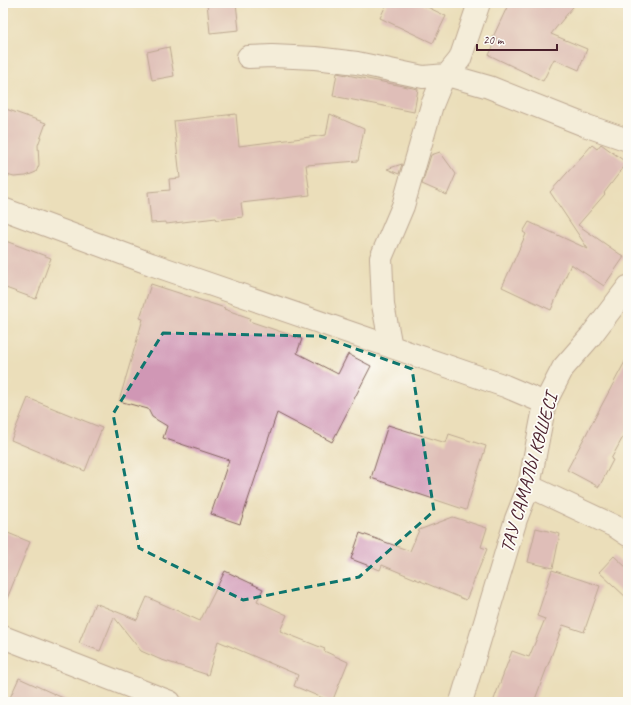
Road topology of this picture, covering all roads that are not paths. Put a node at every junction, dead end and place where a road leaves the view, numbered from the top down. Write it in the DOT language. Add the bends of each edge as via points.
graph roads {
  1 [pos="479,3"];
  2 [pos="248,57"];
  3 [pos="447,75"];
  4 [pos="628,140"];
  5 [pos="3,209"];
  6 [pos="628,287"];
  7 [pos="391,347"];
  8 [pos="545,404"];
  9 [pos="529,486"];
  10 [pos="624,526"];
  11 [pos="3,637"];
  12 [pos="170,702"];
  13 [pos="460,702"];
  1 -- 3 [label="street" via="460,59"];
  2 -- 3 [label="street" via="315,58 357,63 423,77"];
  3 -- 4 [label="street" via="489,87"];
  3 -- 7 [label="street" via="432,105 403,206 382,258 383,305"];
  5 -- 7 [label="street"];
  6 -- 8 [label="street, ТАУ САМАЛЫ КӨШЕСІ" via="563,368"];
  7 -- 8 [label="street" via="505,386"];
  8 -- 9 [label="street, ТАУ САМАЛЫ КӨШЕСІ"];
  9 -- 10 [label="street"];
  9 -- 13 [label="street, ТАУ САМАЛЫ КӨШЕСІ" via="516,519"];
  11 -- 12 [label="street"];
}
